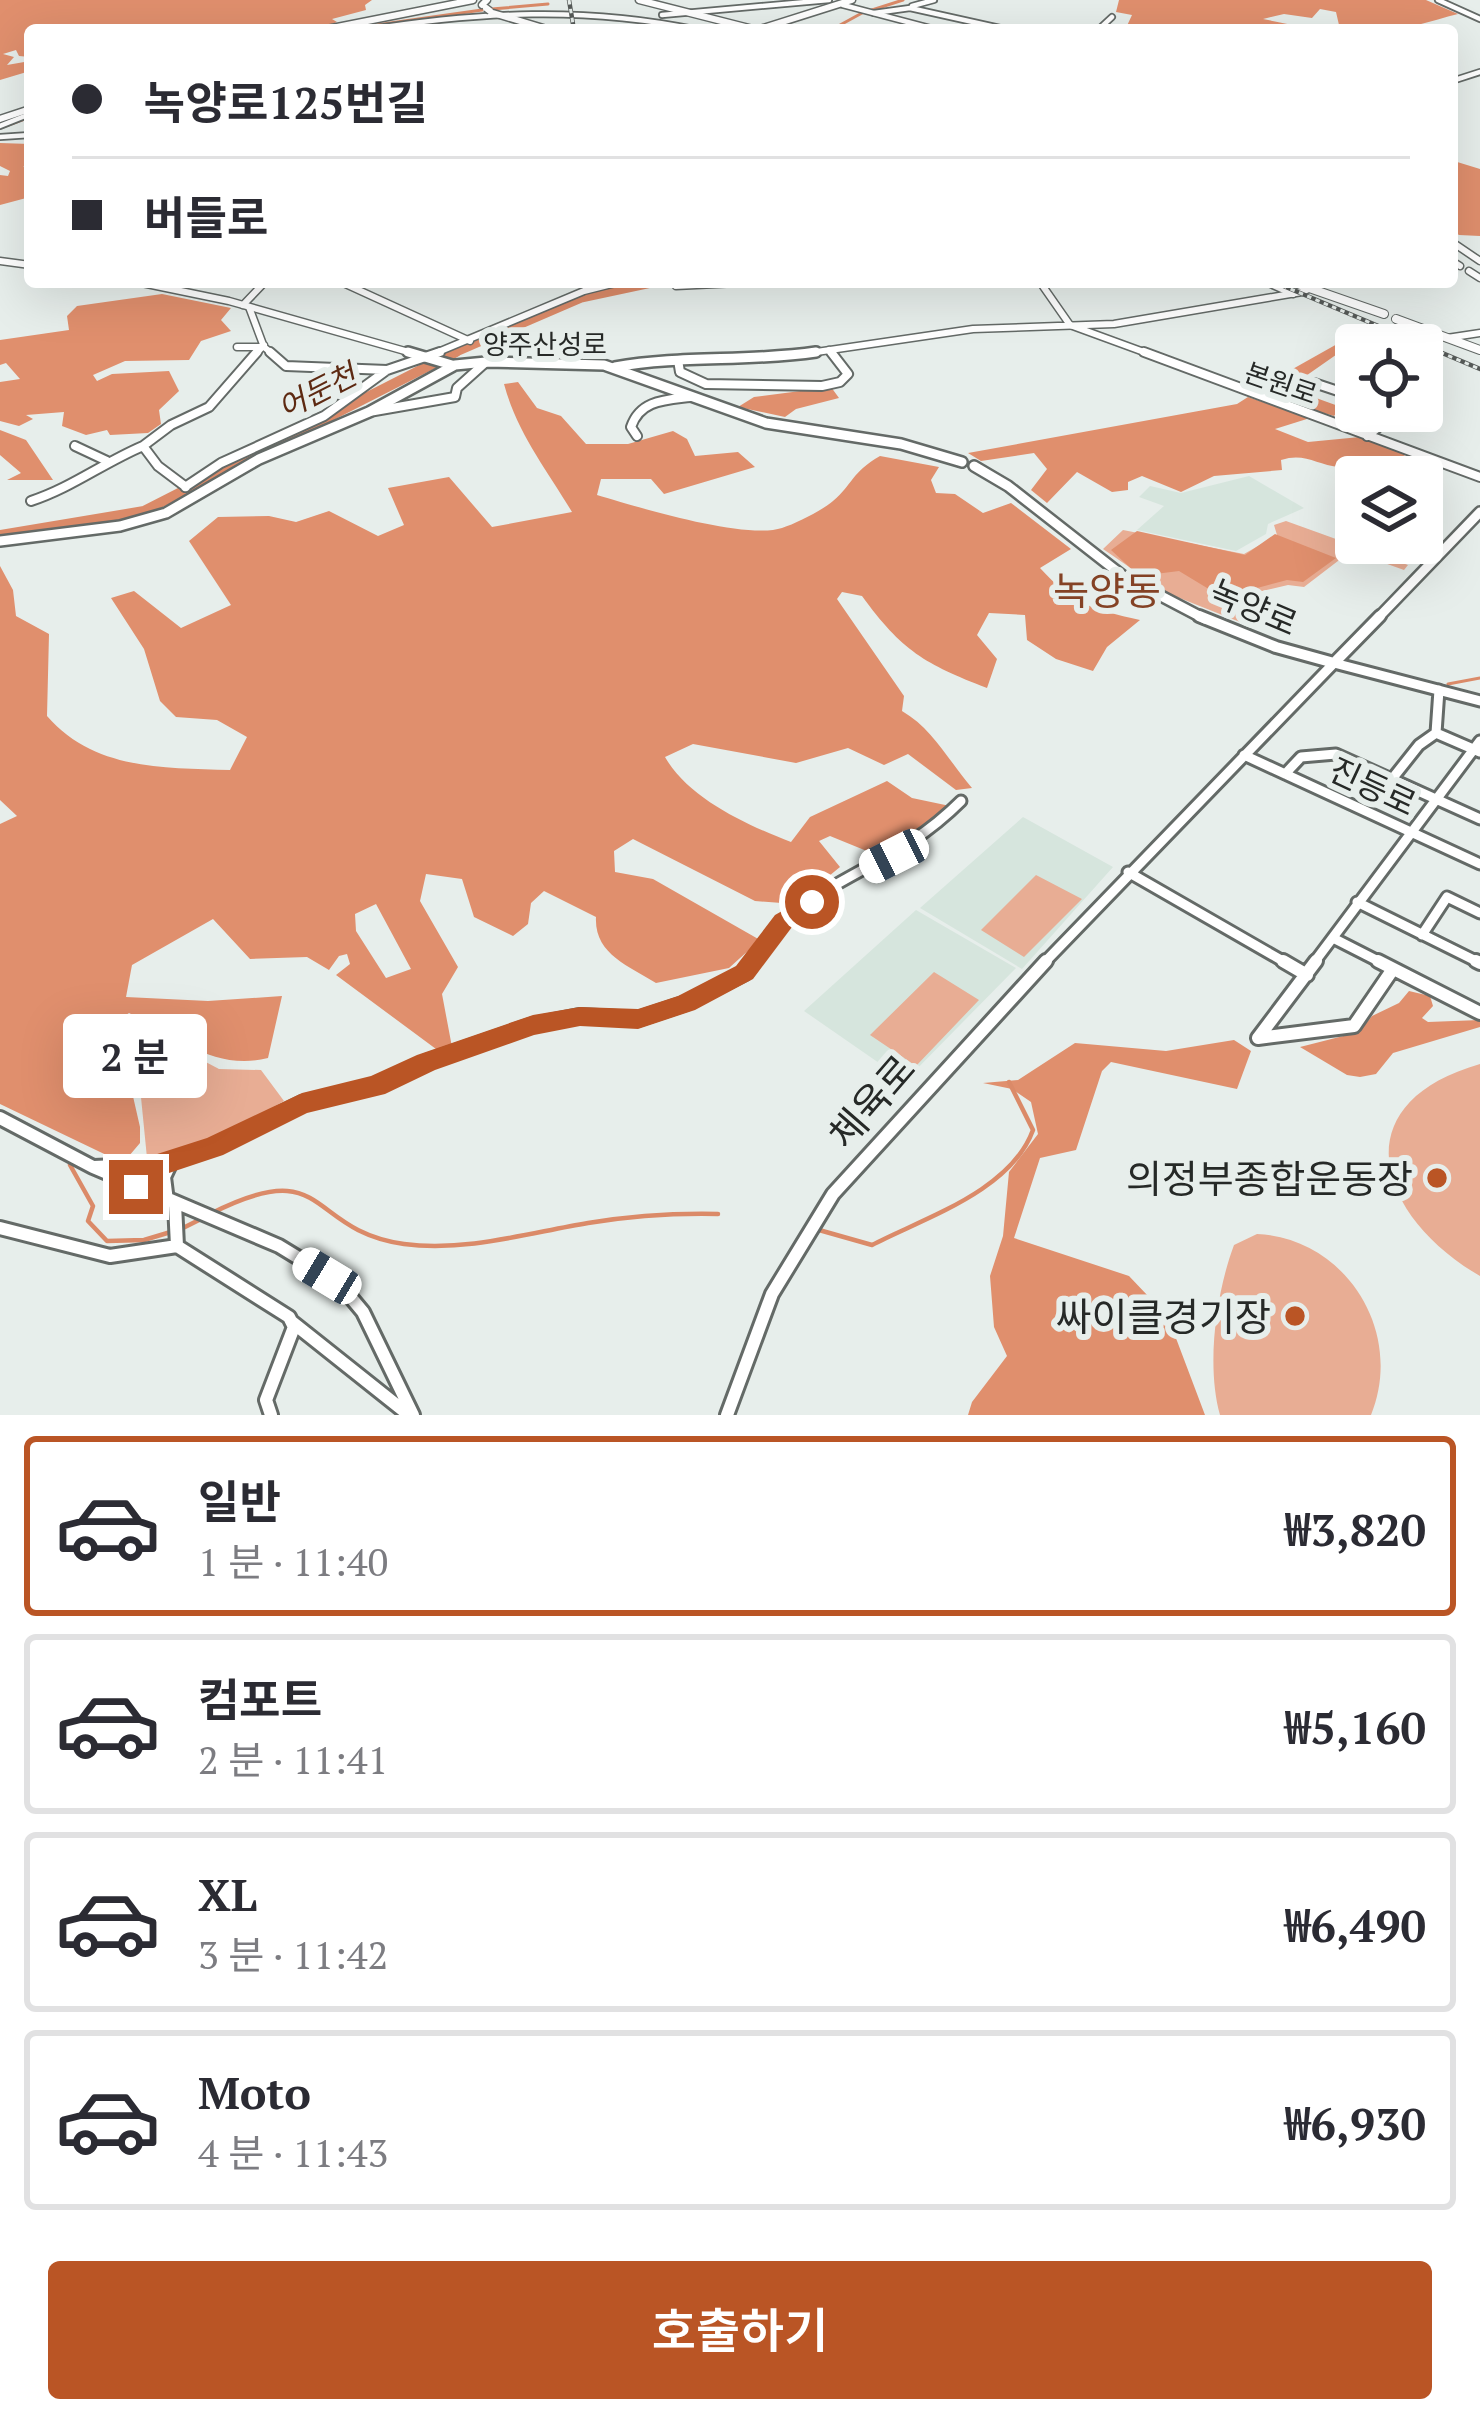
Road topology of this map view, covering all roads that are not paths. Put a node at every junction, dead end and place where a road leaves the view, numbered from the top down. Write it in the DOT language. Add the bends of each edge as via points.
graph roads {
  1 [pos="462,0"];
  2 [pos="473,0"];
  3 [pos="639,0"];
  4 [pos="908,0"];
  5 [pos="934,0"];
  6 [pos="1438,0"];
  7 [pos="829,1"];
  8 [pos="848,3"];
  9 [pos="702,4"];
  10 [pos="447,5"];
  11 [pos="577,5"];
  12 [pos="506,6"];
  13 [pos="590,6"];
  14 [pos="671,6"];
  15 [pos="893,7"];
  16 [pos="435,8"];
  17 [pos="487,8"];
  18 [pos="522,8"];
  19 [pos="902,8"];
  20 [pos="826,10"];
  21 [pos="724,11"];
  22 [pos="697,12"];
  23 [pos="685,13"];
  24 [pos="873,13"];
  25 [pos="459,16"];
  26 [pos="503,16"];
  27 [pos="656,16"];
  28 [pos="714,17"];
  29 [pos="1112,17"];
  30 [pos="643,18"];
  31 [pos="803,18"];
  32 [pos="1480,19"];
  33 [pos="789,21"];
  34 [pos="732,22"];
  35 [pos="353,24"];
  36 [pos="374,24"];
  37 [pos="405,24"];
  38 [pos="526,24"];
  39 [pos="530,24"];
  40 [pos="661,24"];
  41 [pos="681,24"];
  42 [pos="738,24"];
  43 [pos="746,24"];
  44 [pos="771,24"];
  45 [pos="778,24"];
  46 [pos="788,24"];
  47 [pos="915,24"];
  48 [pos="980,24"];
  49 [pos="1104,24"];
  50 [pos="164,288"];
  51 [pos="260,288"];
  52 [pos="354,288"];
  53 [pos="596,288"];
  54 [pos="1044,288"];
  55 [pos="1288,288"];
  56 [pos="1298,288"];
  57 [pos="1311,288"];
  58 [pos="1332,288"];
  59 [pos="1302,292"];
  60 [pos="246,306"];
  61 [pos="1396,319"];
  62 [pos="1070,325"];
  63 [pos="1480,333"];
  64 [pos="1447,338"];
  65 [pos="470,341"];
  66 [pos="263,346"];
  67 [pos="237,347"];
  68 [pos="829,350"];
  69 [pos="1480,350"];
  70 [pos="425,358"];
  71 [pos="678,360"];
  72 [pos="586,362"];
  73 [pos="637,362"];
  74 [pos="439,363"];
  75 [pos="484,363"];
  76 [pos="455,365"];
  77 [pos="614,368"];
  78 [pos="387,370"];
  79 [pos="631,374"];
  80 [pos="428,380"];
  81 [pos="704,383"];
  82 [pos="1314,383"];
  83 [pos="1335,390"];
  84 [pos="688,395"];
  85 [pos="369,412"];
  86 [pos="1372,432"];
  87 [pos="637,436"];
  88 [pos="1367,436"];
  89 [pos="75,446"];
  90 [pos="143,446"];
  91 [pos="107,461"];
  92 [pos="1480,477"];
  93 [pos="185,487"];
  94 [pos="198,494"];
  95 [pos="31,500"];
  96 [pos="1480,512"];
  97 [pos="0,541"];
  98 [pos="1304,657"];
  99 [pos="1334,663"];
  100 [pos="1317,681"];
  101 [pos="1438,690"];
  102 [pos="1480,701"];
  103 [pos="1436,733"];
  104 [pos="1478,747"];
  105 [pos="1244,755"];
  106 [pos="1285,774"];
  107 [pos="1392,779"];
  108 [pos="1436,800"];
  109 [pos="961,801"];
  110 [pos="1478,815"];
  111 [pos="1410,833"];
  112 [pos="1480,864"];
  113 [pos="1128,872"];
  114 [pos="1357,902"];
  115 [pos="1480,913"];
  116 [pos="1422,934"];
  117 [pos="1333,938"];
  118 [pos="1480,963"];
  119 [pos="1393,969"];
  120 [pos="1307,975"];
  121 [pos="1480,1013"];
  122 [pos="0,1118"];
  123 [pos="167,1161"];
  124 [pos="93,1168"];
  125 [pos="136,1187"];
  126 [pos="173,1207"];
  127 [pos="0,1228"];
  128 [pos="177,1246"];
  129 [pos="292,1322"];
  130 [pos="271,1415"];
  131 [pos="411,1415"];
  132 [pos="727,1415"];
  1 -- 10 [label="main road"];
  2 -- 10 [label="main road"];
  2 -- 17 [label="main road"];
  3 -- 14 [label="main road"];
  4 -- 15 [label="street"];
  5 -- 19 [label="street"];
  6 -- 32 [label="street"];
  7 -- 8 [label="main road"];
  7 -- 20 [label="main road" via="835,5"];
  7 -- 21 [label="street"];
  8 -- 20 [label="main road"];
  8 -- 24 [label="street"];
  9 -- 21 [label="street"];
  10 -- 16 [label="main road"];
  11 -- 18 [label="street"];
  12 -- 17 [label="street"];
  13 -- 27 [label="street"];
  14 -- 21 [label="main road"];
  14 -- 22 [label="main road"];
  14 -- 23 [label="main road"];
  15 -- 19 [label="street"];
  15 -- 24 [label="street"];
  16 -- 17 [label="main road"];
  16 -- 35 [label="main road"];
  17 -- 18 [label="street"];
  17 -- 25 [label="street"];
  17 -- 26 [label="main road"];
  17 -- 36 [label="street"];
  17 -- 38 [label="main road"];
  18 -- 25 [label="street"];
  19 -- 48 [label="street"];
  20 -- 31 [label="main road"];
  21 -- 22 [label="street"];
  21 -- 28 [label="main road"];
  22 -- 23 [label="street"];
  22 -- 28 [label="main road"];
  23 -- 27 [label="street"];
  23 -- 28 [label="main road"];
  24 -- 47 [label="street"];
  25 -- 37 [label="street"];
  26 -- 30 [label="street" via="587,8"];
  26 -- 39 [label="main road"];
  27 -- 30 [label="street"];
  27 -- 41 [label="street"];
  28 -- 34 [label="main road"];
  29 -- 49 [label="street"];
  30 -- 40 [label="street"];
  31 -- 33 [label="main road"];
  31 -- 46 [label="main road"];
  33 -- 44 [label="main road"];
  33 -- 45 [label="main road"];
  34 -- 42 [label="main road"];
  34 -- 43 [label="main road"];
  50 -- 60 [label="street"];
  51 -- 60 [label="street"];
  52 -- 65 [label="street"];
  53 -- 65 [label="street"];
  54 -- 62 [label="street"];
  55 -- 59 [label="street"];
  56 -- 59 [label="main road"];
  57 -- 59 [label="street, 양주산성로"];
  58 -- 59 [label="main road" via="1380,313"];
  59 -- 62 [label="street, 양주산성로"];
  60 -- 66 [label="street"];
  60 -- 70 [label="street"];
  61 -- 64 [label="main road"];
  62 -- 68 [label="street, 양주산성로" via="973,329"];
  62 -- 88 [label="street, 본원로"];
  63 -- 64 [label="street"];
  64 -- 69 [label="main road"];
  65 -- 70 [label="street"];
  66 -- 67 [label="street"];
  66 -- 78 [label="street" via="276,361 304,370"];
  66 -- 90 [label="street" via="208,407"];
  68 -- 71 [label="street, 양주산성로"];
  68 -- 81 [label="street" via="848,374 831,385"];
  70 -- 74 [label="street"];
  70 -- 78 [label="street"];
  71 -- 73 [label="street, 양주산성로"];
  71 -- 81 [label="street" via="680,373"];
  72 -- 73 [label="street"];
  72 -- 75 [label="street, 양주산성로"];
  72 -- 77 [label="street, 양주산성로"];
  73 -- 77 [label="street, 양주산성로"];
  73 -- 79 [label="street"];
  74 -- 76 [label="street"];
  74 -- 80 [label="street"];
  75 -- 76 [label="street, 양주산성로"];
  75 -- 80 [label="street"];
  75 -- 85 [label="street" via="455,398"];
  76 -- 80 [label="street, 양주산성로"];
  77 -- 79 [label="street, 녹양로"];
  78 -- 93 [label="street" via="324,416"];
  79 -- 84 [label="street, 녹양로"];
  80 -- 85 [label="street, 양주산성로"];
  81 -- 84 [label="street"];
  82 -- 83 [label="street"];
  84 -- 87 [label="street" via="636,412"];
  84 -- 98 [label="street, 녹양로" via="779,426 901,444 968,464 1019,493 1118,573"];
  85 -- 94 [label="street, 양주산성로"];
  86 -- 88 [label="street"];
  88 -- 92 [label="street, 본원로"];
  89 -- 91 [label="street"];
  90 -- 91 [label="street"];
  90 -- 93 [label="street"];
  91 -- 95 [label="street" via="68,489"];
  93 -- 94 [label="street"];
  94 -- 97 [label="street, 양주산성로" via="129,524"];
  96 -- 99 [label="street, 체육로"];
  98 -- 99 [label="street, 녹양로"];
  98 -- 100 [label="street"];
  99 -- 100 [label="street, 체육로"];
  99 -- 101 [label="street, 녹양로"];
  100 -- 105 [label="street, 체육로"];
  101 -- 102 [label="street, 녹양로"];
  101 -- 103 [label="street"];
  103 -- 104 [label="street"];
  103 -- 107 [label="street"];
  104 -- 108 [label="street"];
  105 -- 106 [label="street, 진등로"];
  105 -- 113 [label="street, 체육로"];
  106 -- 107 [label="street" via="1301,758 1336,754"];
  106 -- 111 [label="street, 진등로"];
  107 -- 108 [label="street"];
  108 -- 110 [label="street"];
  108 -- 111 [label="street"];
  109 -- 123 [label="street" via="894,856 791,914 745,973 656,1016 551,1020 376,1086 302,1103"];
  111 -- 112 [label="street, 진등로"];
  111 -- 114 [label="street"];
  113 -- 120 [label="street"];
  113 -- 132 [label="street, 체육로" via="833,1194 772,1294"];
  114 -- 116 [label="street"];
  114 -- 117 [label="street"];
  115 -- 116 [label="street" via="1447,897"];
  116 -- 118 [label="street"];
  117 -- 119 [label="street"];
  117 -- 120 [label="street"];
  119 -- 120 [label="street" via="1354,1026 1258,1038"];
  119 -- 121 [label="street"];
  122 -- 124 [label="street"];
  123 -- 124 [label="street"];
  123 -- 125 [label="street"];
  123 -- 126 [label="street"];
  124 -- 125 [label="street"];
  125 -- 126 [label="street"];
  126 -- 128 [label="street"];
  126 -- 131 [label="street" via="279,1246 338,1282 363,1312"];
  127 -- 128 [label="street" via="110,1256"];
  128 -- 129 [label="street"];
  129 -- 130 [label="street" via="280,1377 266,1400"];
  129 -- 131 [label="street"];
}
